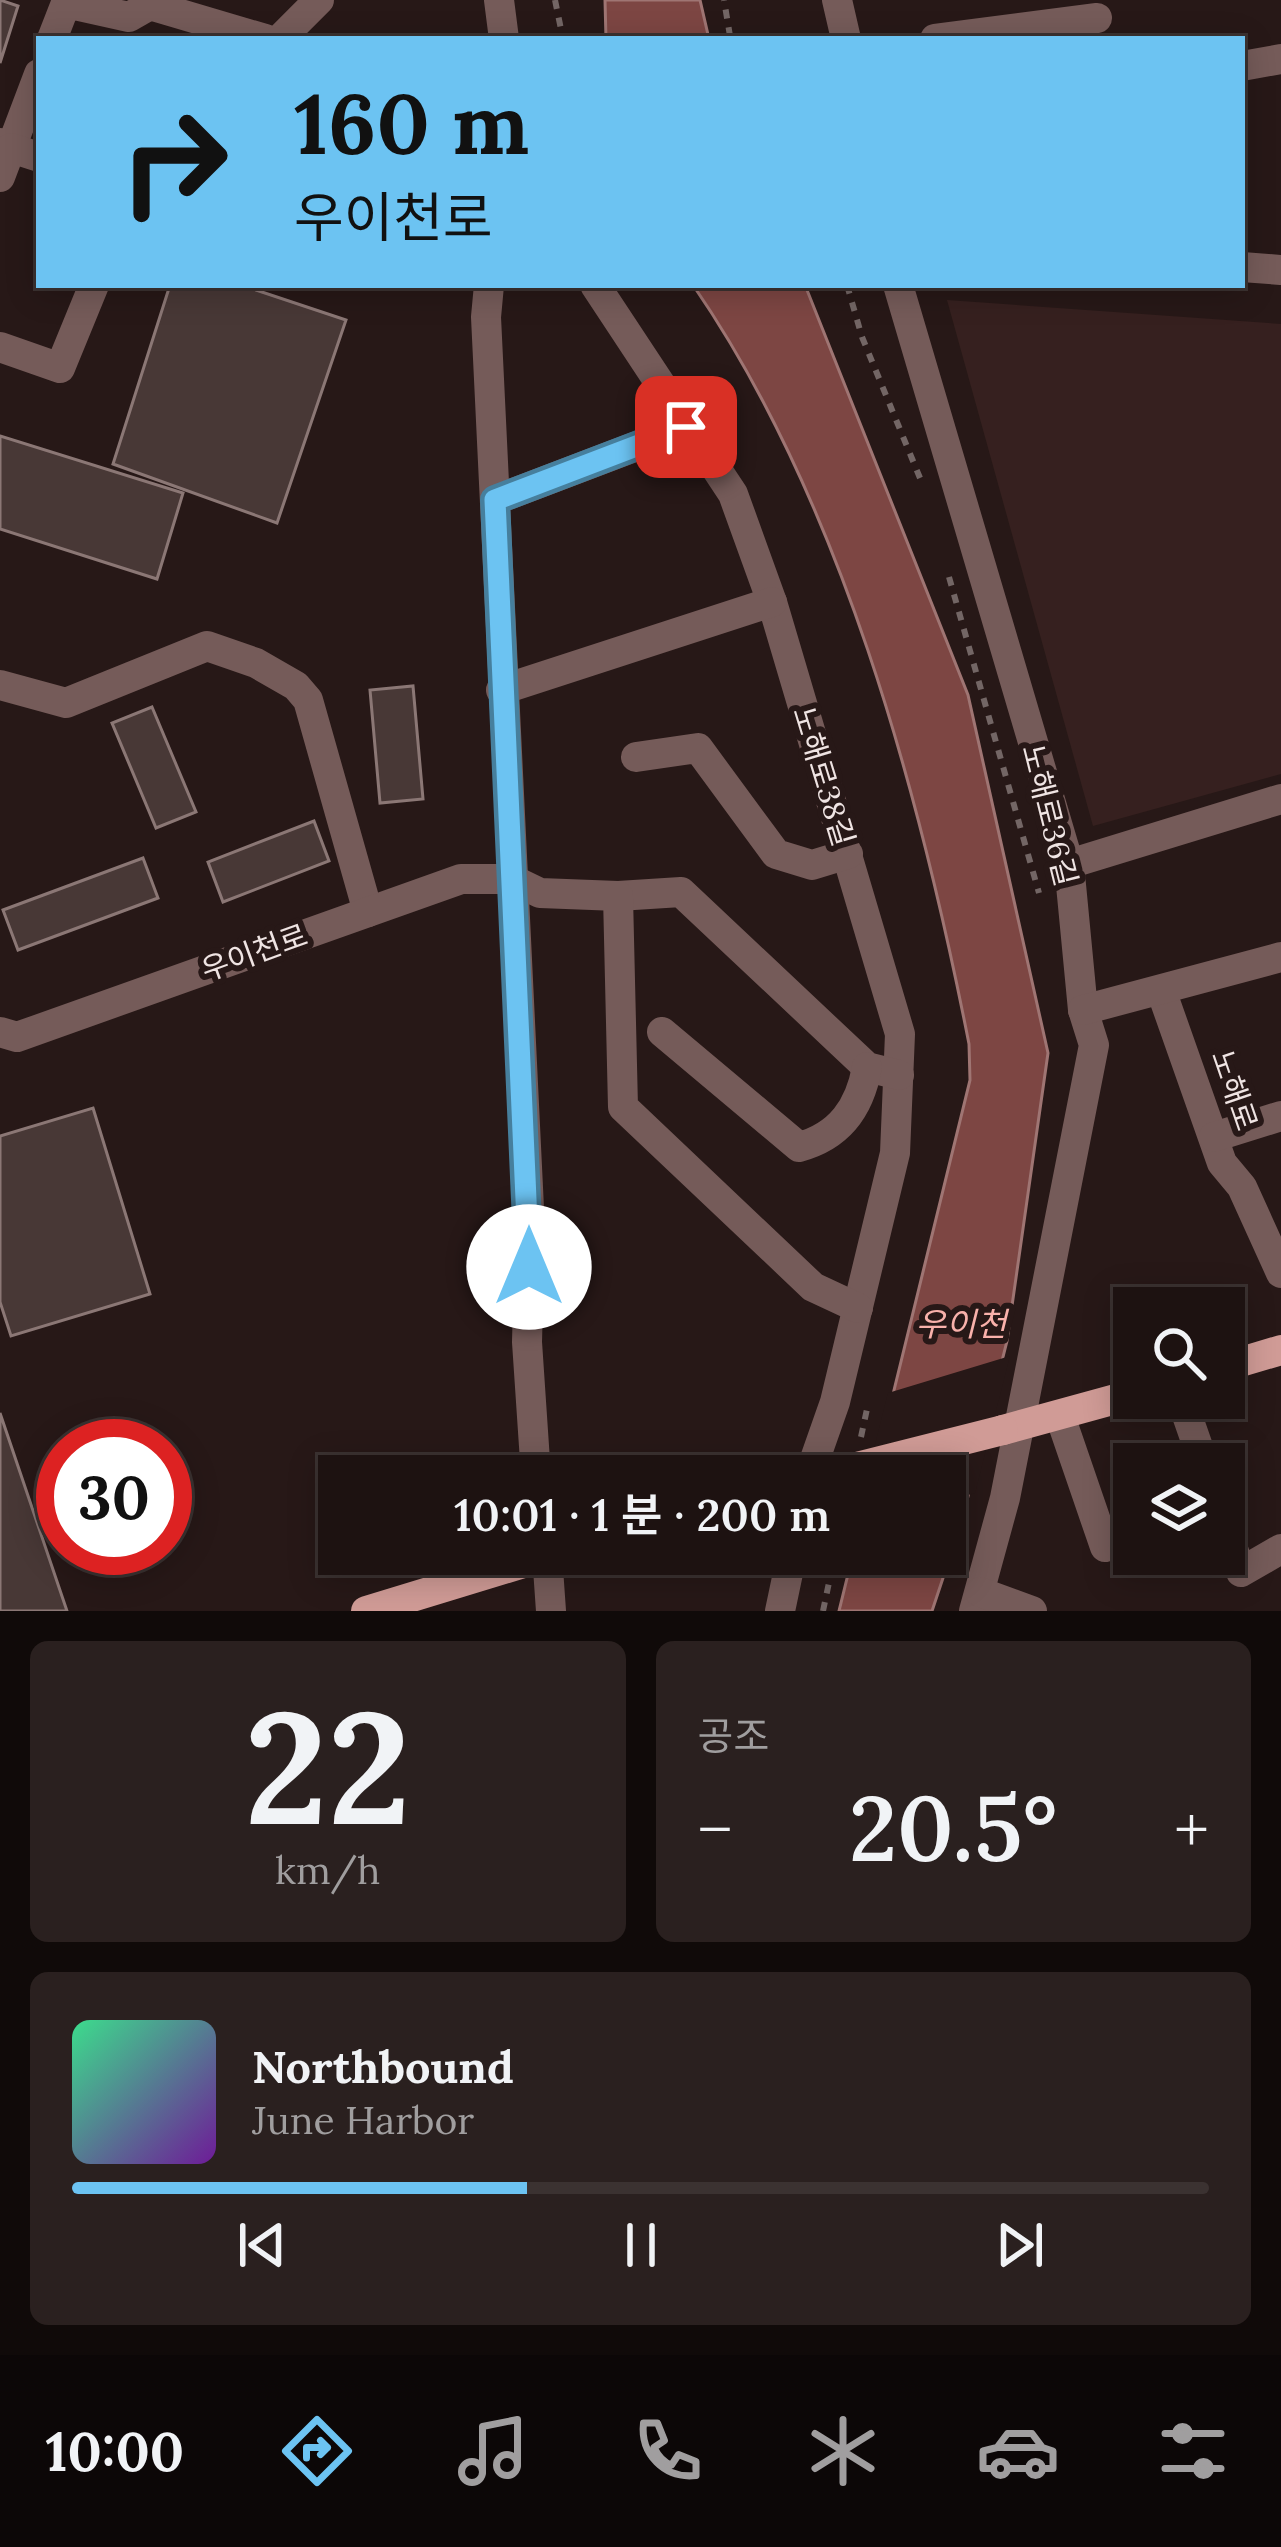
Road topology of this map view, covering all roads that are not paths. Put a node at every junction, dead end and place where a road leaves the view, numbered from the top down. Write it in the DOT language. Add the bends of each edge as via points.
graph roads {
  1 [pos="319,0"];
  2 [pos="499,0"];
  3 [pos="837,0"];
  4 [pos="63,1"];
  5 [pos="1098,19"];
  6 [pos="53,36"];
  7 [pos="255,36"];
  8 [pos="283,36"];
  9 [pos="504,36"];
  10 [pos="845,36"];
  11 [pos="959,36"];
  12 [pos="1281,59"];
  13 [pos="1245,65"];
  14 [pos="36,83"];
  15 [pos="12,156"];
  16 [pos="1245,267"];
  17 [pos="1281,270"];
  18 [pos="93,288"];
  19 [pos="489,288"];
  20 [pos="598,288"];
  21 [pos="899,288"];
  22 [pos="0,347"];
  23 [pos="686,427"];
  24 [pos="495,500"];
  25 [pos="772,602"];
  26 [pos="0,685"];
  27 [pos="501,690"];
  28 [pos="636,758"];
  29 [pos="1281,799"];
  30 [pos="848,854"];
  31 [pos="1069,864"];
  32 [pos="511,879"];
  33 [pos="618,896"];
  34 [pos="368,912"];
  35 [pos="1281,957"];
  36 [pos="1161,990"];
  37 [pos="1082,1010"];
  38 [pos="0,1032"];
  39 [pos="662,1032"];
  40 [pos="867,1066"];
  41 [pos="898,1075"];
  42 [pos="1281,1116"];
  43 [pos="1214,1137"];
  44 [pos="1281,1273"];
  45 [pos="858,1308"];
  46 [pos="1281,1350"];
  47 [pos="1245,1361"];
  48 [pos="1113,1400"];
  49 [pos="1060,1416"];
  50 [pos="1011,1428"];
  51 [pos="535,1455"];
  52 [pos="816,1455"];
  53 [pos="906,1455"];
  54 [pos="1105,1547"];
  55 [pos="1281,1550"];
  56 [pos="1245,1570"];
  57 [pos="484,1575"];
  58 [pos="550,1575"];
  59 [pos="788,1575"];
  60 [pos="977,1601"];
  61 [pos="366,1611"];
  62 [pos="551,1611"];
  63 [pos="781,1611"];
  64 [pos="1032,1611"];
  1 -- 8 [label="street"];
  2 -- 9 [label="street"];
  3 -- 10 [label="street"];
  4 -- 6 [label="street"];
  4 -- 7 [label="street" via="129,17 150,5"];
  5 -- 11 [label="street"];
  12 -- 13 [label="street"];
  14 -- 15 [label="street"];
  16 -- 17 [label="street"];
  18 -- 22 [label="street" via="61,368"];
  19 -- 24 [label="street"];
  20 -- 23 [label="street, 노해로38길"];
  21 -- 31 [label="street, 노해로36길"];
  23 -- 24 [label="street"];
  23 -- 25 [label="street, 노해로38길" via="733,494"];
  24 -- 27 [label="street"];
  25 -- 27 [label="street"];
  25 -- 30 [label="street, 노해로38길"];
  26 -- 34 [label="street" via="65,703 207,646 289,681 315,713"];
  27 -- 32 [label="street"];
  28 -- 30 [label="street" via="698,748 776,854 812,865"];
  29 -- 31 [label="street"];
  30 -- 41 [label="street, 노해로38길" via="900,1034"];
  31 -- 37 [label="street, 노해로36길"];
  32 -- 33 [label="street" via="540,893"];
  32 -- 34 [label="street, 우이천로" via="460,879"];
  32 -- 51 [label="street"];
  33 -- 40 [label="street" via="681,892"];
  33 -- 45 [label="street" via="622,1108 813,1287"];
  34 -- 38 [label="street, 우이천로" via="17,1036"];
  35 -- 36 [label="street"];
  36 -- 37 [label="street"];
  36 -- 43 [label="street, 노해로"];
  37 -- 50 [label="street, 노해로36길" via="1094,1045"];
  39 -- 40 [label="street" via="799,1147 826,1139 861,1099"];
  40 -- 41 [label="street"];
  41 -- 45 [label="street, 노해로38길" via="895,1153"];
  42 -- 43 [label="street"];
  43 -- 44 [label="street, 노해로"];
  45 -- 52 [label="street, 노해로38길"];
  46 -- 47 [label="main road"];
  48 -- 49 [label="main road"];
  49 -- 50 [label="main road"];
  49 -- 54 [label="street"];
  50 -- 53 [label="main road, bridge"];
  50 -- 60 [label="street, 노해로36길"];
  55 -- 56 [label="street"];
  57 -- 61 [label="main road"];
  58 -- 62 [label="street"];
  59 -- 63 [label="street"];
  60 -- 64 [label="street"];
}
